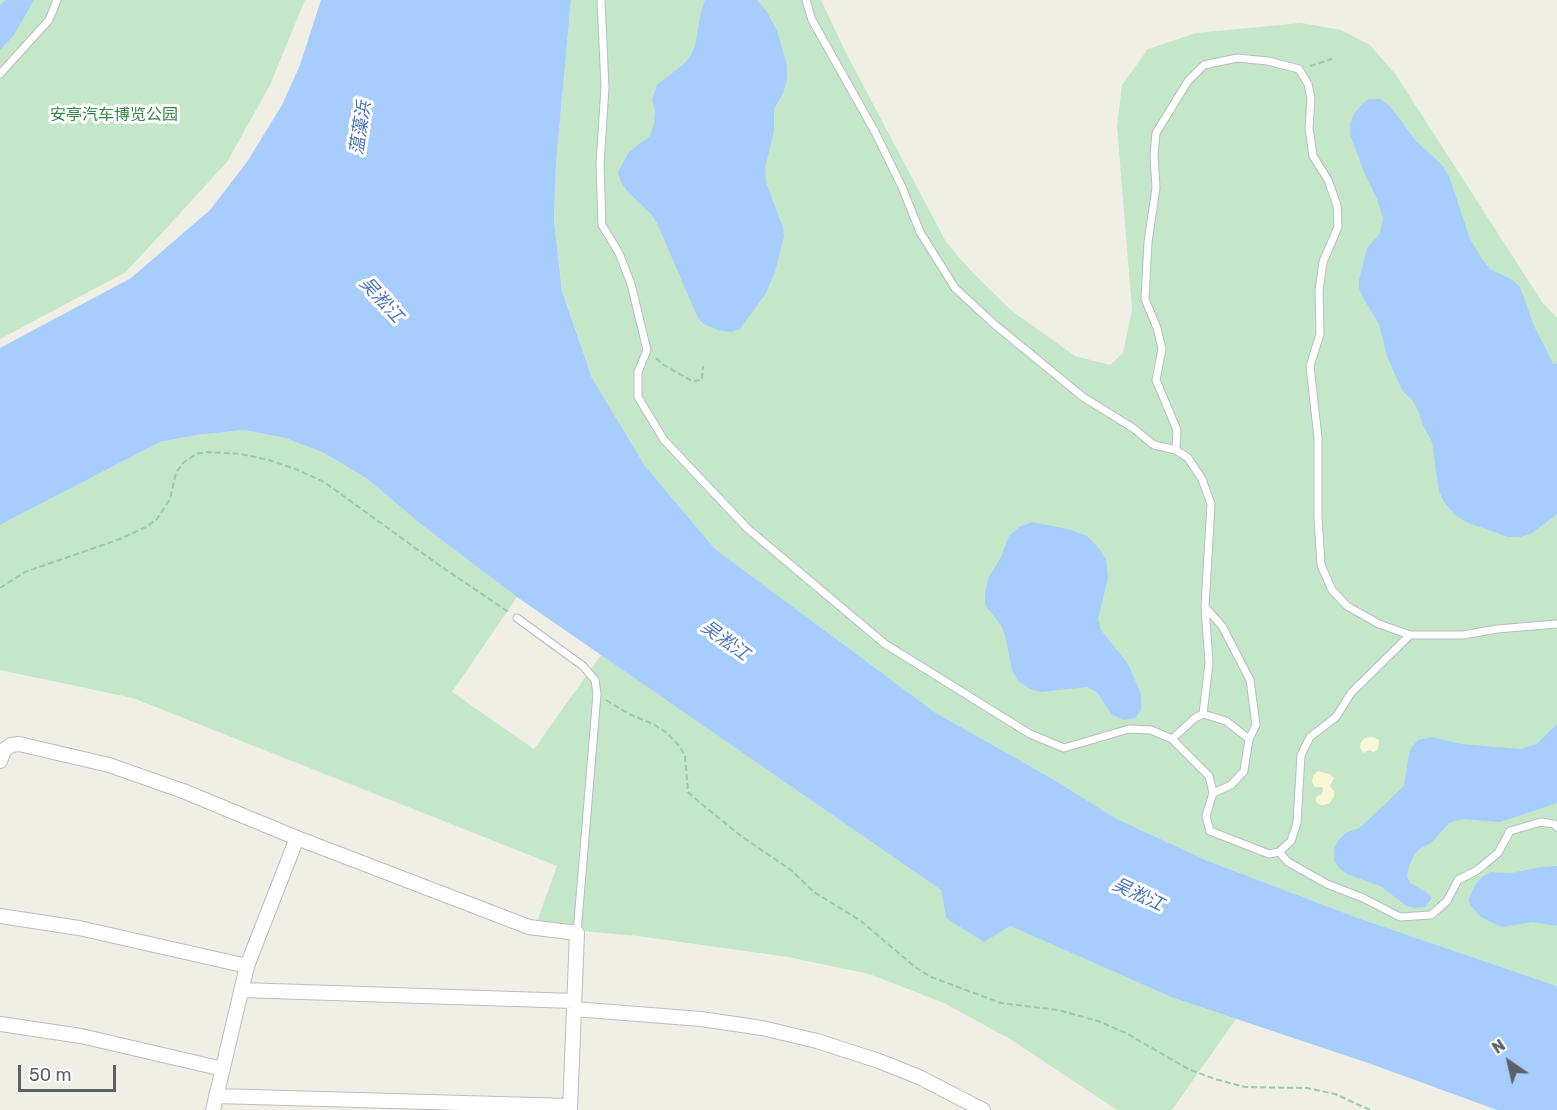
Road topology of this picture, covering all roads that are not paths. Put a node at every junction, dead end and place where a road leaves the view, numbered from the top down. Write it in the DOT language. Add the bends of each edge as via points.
graph roads {
  1 [pos="57,0"];
  2 [pos="602,0"];
  3 [pos="806,0"];
  4 [pos="0,74"];
  5 [pos="1176,450"];
  6 [pos="1205,607"];
  7 [pos="517,618"];
  8 [pos="1557,624"];
  9 [pos="1410,635"];
  10 [pos="1203,714"];
  11 [pos="1172,739"];
  12 [pos="1249,739"];
  13 [pos="0,761"];
  14 [pos="1213,793"];
  15 [pos="1557,827"];
  16 [pos="297,838"];
  17 [pos="1279,852"];
  18 [pos="0,915"];
  19 [pos="577,933"];
  20 [pos="247,966"];
  21 [pos="242,990"];
  22 [pos="574,1005"];
  23 [pos="0,1024"];
  24 [pos="223,1069"];
  25 [pos="214,1103"];
  26 [pos="570,1108"];
  27 [pos="983,1110"];
  1 -- 4 [label="lane" via="49,20"];
  2 -- 11 [label="lane" via="602,225 631,284 647,350 638,372 638,397 664,440 748,529 885,644 1030,734 1064,748 1129,729 1151,730"];
  3 -- 5 [label="lane" via="812,20 875,132 920,232 956,288 1083,397 1154,444"];
  5 -- 6 [label="lane" via="1188,458 1202,479 1211,504"];
  5 -- 9 [label="lane" via="1177,430 1156,381 1162,349 1145,299 1156,188 1156,133 1188,81 1204,65 1236,58 1299,69 1311,98 1309,128 1313,156 1337,205 1338,227 1323,262 1320,334 1310,366 1318,438 1320,565 1332,590 1347,606"];
  6 -- 10 [label="lane" via="1209,663"];
  6 -- 12 [label="lane" via="1222,626 1250,680 1256,725"];
  7 -- 19 [label="lane" via="595,680"];
  8 -- 9 [label="lane" via="1463,635"];
  9 -- 17 [label="lane" via="1351,693 1336,717 1310,737 1301,755 1297,823 1290,841"];
  10 -- 11 [label="lane"];
  10 -- 12 [label="lane" via="1226,721"];
  11 -- 14 [label="lane" via="1209,776"];
  12 -- 14 [label="lane" via="1244,771 1231,785"];
  13 -- 16 [label="street" via="4,750 19,744 109,765"];
  14 -- 17 [label="lane" via="1206,816 1210,831 1269,854"];
  15 -- 17 [label="lane" via="1541,822 1510,831 1498,853 1458,880 1447,901 1431,915 1400,917 1327,884 1288,862"];
  16 -- 19 [label="street" via="529,927"];
  16 -- 20 [label="street"];
  18 -- 20 [label="street" via="79,928"];
  19 -- 22 [label="street"];
  20 -- 21 [label="street"];
  21 -- 22 [label="street"];
  21 -- 24 [label="street"];
  22 -- 26 [label="street"];
  22 -- 27 [label="street" via="762,1028 817,1041 920,1077"];
  23 -- 24 [label="street" via="81,1036"];
  24 -- 25 [label="street"];
  25 -- 26 [label="street"];
}
